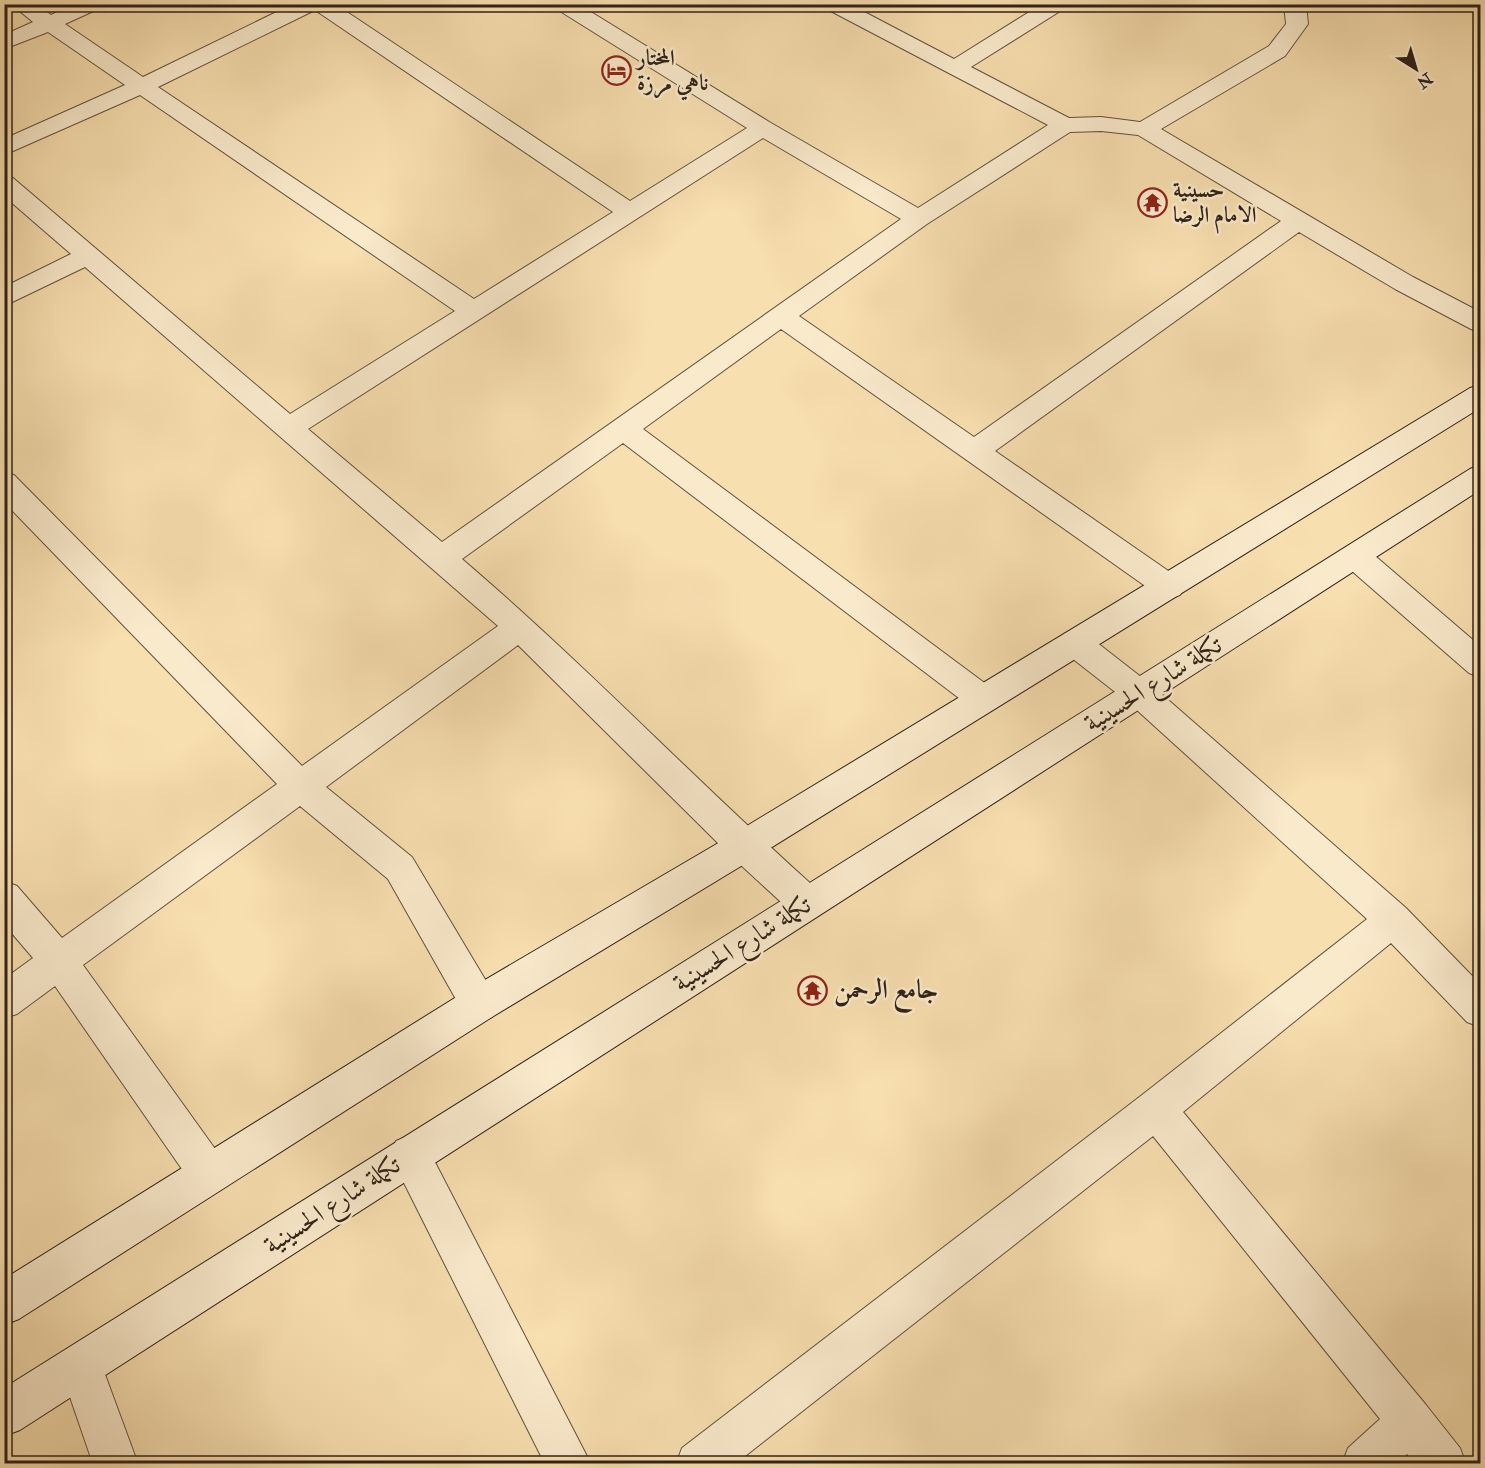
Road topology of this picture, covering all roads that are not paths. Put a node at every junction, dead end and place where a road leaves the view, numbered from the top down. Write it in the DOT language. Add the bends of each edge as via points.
graph roads {
  1 [pos="21,4"];
  2 [pos="93,4"];
  3 [pos="311,4"];
  4 [pos="320,4"];
  5 [pos="561,4"];
  6 [pos="832,4"];
  7 [pos="1058,4"];
  8 [pos="1295,4"];
  9 [pos="48,23"];
  10 [pos="4,43"];
  11 [pos="954,68"];
  12 [pos="142,86"];
  13 [pos="1065,125"];
  14 [pos="763,128"];
  15 [pos="1144,129"];
  16 [pos="4,148"];
  17 [pos="4,183"];
  18 [pos="630,212"];
  19 [pos="918,219"];
  20 [pos="1298,221"];
  21 [pos="88,255"];
  22 [pos="4,298"];
  23 [pos="474,311"];
  24 [pos="781,316"];
  25 [pos="1480,323"];
  26 [pos="1480,395"];
  27 [pos="289,428"];
  28 [pos="623,429"];
  29 [pos="974,451"];
  30 [pos="1480,476"];
  31 [pos="4,483"];
  32 [pos="1356,557"];
  33 [pos="440,559"];
  34 [pos="1169,587"];
  35 [pos="520,627"];
  36 [pos="1075,644"];
  37 [pos="1480,664"];
  38 [pos="1139,693"];
  39 [pos="983,699"];
  40 [pos="300,786"];
  41 [pos="744,846"];
  42 [pos="4,897"];
  43 [pos="807,903"];
  44 [pos="1393,920"];
  45 [pos="59,961"];
  46 [pos="4,1001"];
  47 [pos="478,1004"];
  48 [pos="1480,1009"];
  49 [pos="1156,1108"];
  50 [pos="410,1155"];
  51 [pos="208,1174"];
  52 [pos="4,1304"];
  53 [pos="81,1365"];
  54 [pos="4,1414"];
  55 [pos="1410,1421"];
  56 [pos="116,1464"];
  57 [pos="569,1464"];
  58 [pos="698,1464"];
  59 [pos="1364,1464"];
  60 [pos="1444,1464"];
  1 -- 9 [label="street"];
  2 -- 9 [label="street"];
  3 -- 12 [label="street"];
  4 -- 18 [label="street"];
  5 -- 14 [label="street"];
  6 -- 11 [label="street"];
  7 -- 11 [label="street"];
  8 -- 15 [label="street" via="1297,24 1277,51"];
  9 -- 10 [label="street"];
  9 -- 12 [label="street"];
  11 -- 13 [label="street"];
  12 -- 16 [label="street"];
  12 -- 23 [label="street"];
  13 -- 15 [label="street"];
  13 -- 19 [label="street"];
  14 -- 18 [label="street"];
  14 -- 19 [label="street"];
  15 -- 20 [label="street"];
  17 -- 21 [label="street"];
  18 -- 23 [label="street"];
  19 -- 24 [label="street"];
  20 -- 25 [label="street" via="1404,284"];
  20 -- 29 [label="street"];
  21 -- 22 [label="street"];
  21 -- 27 [label="street"];
  23 -- 27 [label="street"];
  24 -- 28 [label="street"];
  24 -- 29 [label="street"];
  26 -- 34 [label="street"];
  27 -- 33 [label="street"];
  28 -- 33 [label="street"];
  28 -- 39 [label="street"];
  29 -- 34 [label="street"];
  30 -- 32 [label="street, تكملة شارع الحسينية"];
  31 -- 40 [label="street"];
  32 -- 37 [label="street"];
  32 -- 38 [label="street, تكملة شارع الحسينية"];
  33 -- 35 [label="street"];
  34 -- 36 [label="street"];
  35 -- 40 [label="street"];
  35 -- 41 [label="street"];
  36 -- 38 [label="street"];
  36 -- 39 [label="street"];
  38 -- 43 [label="street, تكملة شارع الحسينية"];
  38 -- 44 [label="street"];
  39 -- 41 [label="street"];
  40 -- 45 [label="street"];
  40 -- 47 [label="street" via="400,868"];
  41 -- 43 [label="street"];
  41 -- 47 [label="street"];
  42 -- 45 [label="street"];
  43 -- 50 [label="street, تكملة شارع الحسينية"];
  44 -- 48 [label="street"];
  44 -- 49 [label="street"];
  45 -- 46 [label="street"];
  45 -- 51 [label="street"];
  47 -- 51 [label="street"];
  49 -- 55 [label="street"];
  49 -- 58 [label="street"];
  50 -- 53 [label="street, تكملة شارع الحسينية"];
  50 -- 57 [label="street"];
  51 -- 52 [label="street"];
  53 -- 54 [label="street, تكملة شارع الحسينية"];
  53 -- 56 [label="street"];
  55 -- 59 [label="street"];
  55 -- 60 [label="street"];
}
